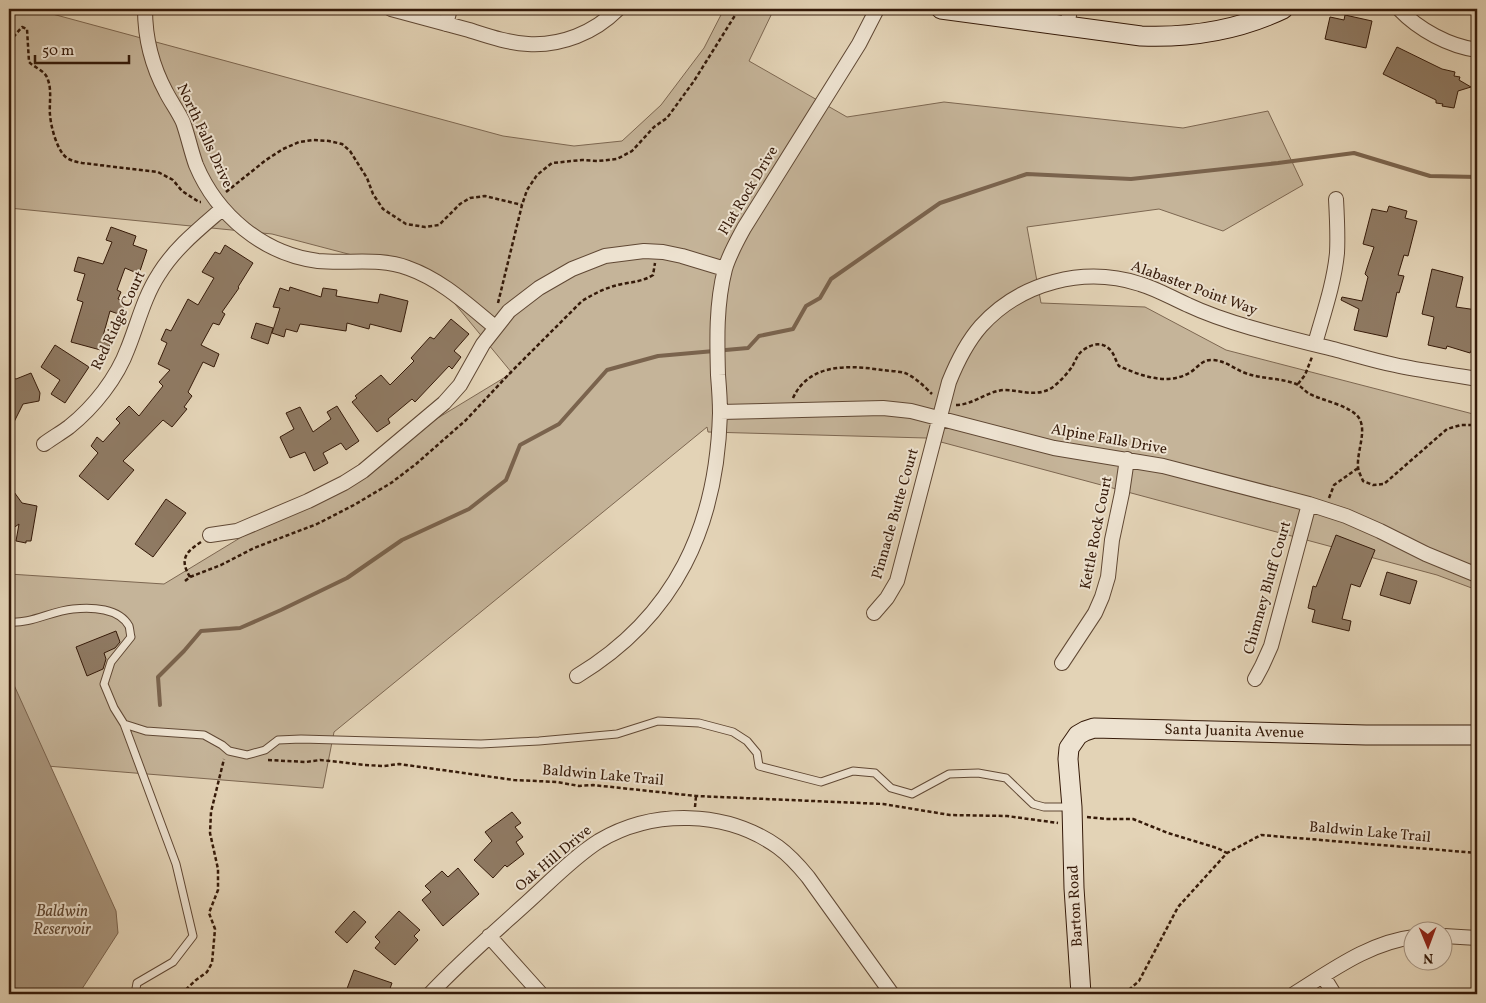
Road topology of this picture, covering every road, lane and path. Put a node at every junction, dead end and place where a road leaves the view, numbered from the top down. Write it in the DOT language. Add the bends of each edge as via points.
graph roads {
  1 [pos="145,9"];
  2 [pos="391,9"];
  3 [pos="450,9"];
  4 [pos="618,9"];
  5 [pos="740,9"];
  6 [pos="877,9"];
  7 [pos="941,9"];
  8 [pos="1283,9"];
  9 [pos="1399,9"];
  10 [pos="1069,18"];
  11 [pos="446,24"];
  12 [pos="9,42"];
  13 [pos="1477,50"];
  14 [pos="1336,199"];
  15 [pos="219,205"];
  16 [pos="522,205"];
  17 [pos="725,269"];
  18 [pos="495,327"];
  19 [pos="1315,344"];
  20 [pos="1477,378"];
  21 [pos="1298,384"];
  22 [pos="787,411"];
  23 [pos="942,411"];
  24 [pos="720,412"];
  25 [pos="1477,424"];
  26 [pos="44,444"];
  27 [pos="1127,459"];
  28 [pos="1358,468"];
  29 [pos="1309,504"];
  30 [pos="1326,510"];
  31 [pos="210,535"];
  32 [pos="1477,575"];
  33 [pos="190,577"];
  34 [pos="874,613"];
  35 [pos="9,622"];
  36 [pos="1062,663"];
  37 [pos="577,676"];
  38 [pos="1254,678"];
  39 [pos="124,724"];
  40 [pos="1477,735"];
  41 [pos="224,758"];
  42 [pos="260,759"];
  43 [pos="1072,812"];
  44 [pos="1227,853"];
  45 [pos="1477,853"];
  46 [pos="489,936"];
  47 [pos="1454,937"];
  48 [pos="1477,938"];
  49 [pos="1404,939"];
  50 [pos="1323,976"];
  51 [pos="134,994"];
  52 [pos="181,994"];
  53 [pos="430,994"];
  54 [pos="541,994"];
  55 [pos="892,994"];
  56 [pos="1081,994"];
  57 [pos="1124,994"];
  58 [pos="1294,994"];
  59 [pos="1334,994"];
  1 -- 15 [label="street, North Falls Drive" via="145,27 155,70 181,117 196,164"];
  2 -- 11 [label="street"];
  3 -- 11 [label="street"];
  4 -- 11 [label="street" via="586,32 552,43 516,43"];
  5 -- 16 [label="path" via="667,118 632,151 617,159 598,162 552,163 537,175"];
  6 -- 17 [label="street, Flat Rock Drive" via="859,44 744,228"];
  7 -- 10 [label="street"];
  8 -- 10 [label="street" via="1220,31 1161,37 1141,36"];
  9 -- 13 [label="street" via="1436,36"];
  12 -- 15 [label="path" via="22,28 27,29 28,62 48,79 50,117 57,144 70,160 158,172 199,202"];
  14 -- 19 [label="street" via="1336,255"];
  15 -- 16 [label="path" via="283,148 313,140 342,144 350,151 383,209 406,224 439,225 470,198 485,196"];
  15 -- 18 [label="street, North Falls Drive" via="256,238 297,256 341,262 385,262 427,276 446,287"];
  15 -- 26 [label="street, Red Ridge Court" via="159,274 142,308 128,350 105,389 90,408"];
  16 -- 18 [label="path" via="497,306"];
  17 -- 18 [label="street" via="663,252 605,256 572,269 539,288 509,311"];
  17 -- 24 [label="street, Flat Rock Drive" via="718,306"];
  18 -- 31 [label="street" via="460,386 363,471 308,501 237,531"];
  19 -- 20 [label="street, Alabaster Point Way" via="1393,365"];
  19 -- 21 [label="path" via="1305,375"];
  19 -- 23 [label="street, Alabaster Point Way" via="1226,320 1141,284 1097,276 1056,281 1008,303 980,327 956,364"];
  21 -- 23 [label="path" via="1248,374 1223,361 1211,360 1204,361 1181,378 1157,379 1119,366 1112,352 1098,343 1081,352 1062,379 1050,388 1034,394 1003,390"];
  21 -- 28 [label="path" via="1309,393 1350,410 1358,418 1363,431"];
  22 -- 23 [label="street, Alpine Falls Drive" via="883,408"];
  22 -- 23 [label="path" via="796,390 811,376 830,368 850,367 904,373 924,386"];
  22 -- 24 [label="street, Alpine Falls Drive"];
  23 -- 27 [label="street, Alpine Falls Drive" via="1054,448"];
  23 -- 34 [label="street, Pinnacle Butte Court" via="897,581"];
  24 -- 37 [label="street, Flat Rock Drive" via="715,476 709,504 688,559 670,589 632,635"];
  25 -- 28 [label="path" via="1446,429 1384,484 1373,486 1363,481"];
  27 -- 29 [label="street, Alpine Falls Drive"];
  27 -- 36 [label="street, Kettle Rock Court" via="1102,596 1095,613"];
  28 -- 30 [label="path" via="1334,485"];
  29 -- 30 [label="street, Alpine Falls Drive"];
  29 -- 38 [label="street, Chimney Bluff Court" via="1271,646"];
  30 -- 32 [label="street, Alpine Falls Drive"];
  31 -- 33 [label="path" via="190,549 184,558"];
  35 -- 39 [label="lane" via="36,619 72,609 118,613 129,627 131,638 111,662 104,684"];
  39 -- 43 [label="lane" via="146,731 204,734 229,751 247,755 265,750 278,740 481,744 617,734 658,721 699,723 740,736 757,753 759,766 822,782 853,771 875,773 892,788 912,794 949,774 978,772 1006,778 1033,804"];
  39 -- 51 [label="lane" via="176,864 193,936 173,962 137,983"];
  40 -- 43 [label="street, Santa Juanita Avenue" via="1094,728 1078,735 1069,748"];
  41 -- 52 [label="path" via="211,812 210,833 218,869 218,890 209,913 215,929 212,963 207,972"];
  42 -- 43 [label="path, Baldwin Lake Trail" via="327,761 364,766 399,764 579,786 696,796 883,804 950,815 1007,816 1059,824"];
  43 -- 44 [label="path, Baldwin Lake Trail" via="1133,819"];
  43 -- 56 [label="street, Barton Road"];
  44 -- 45 [label="path, Baldwin Lake Trail" via="1261,836"];
  44 -- 57 [label="path" via="1178,907 1138,981"];
  46 -- 53 [label="street, Oak Hill Drive"];
  46 -- 54 [label="street"];
  46 -- 55 [label="street, Oak Hill Drive" via="573,861 616,832 660,819 728,823 763,838 794,861"];
  47 -- 48 [label="street"];
  49 -- 50 [label="street" via="1367,950"];
  50 -- 58 [label="street"];
  50 -- 59 [label="street"];
}
